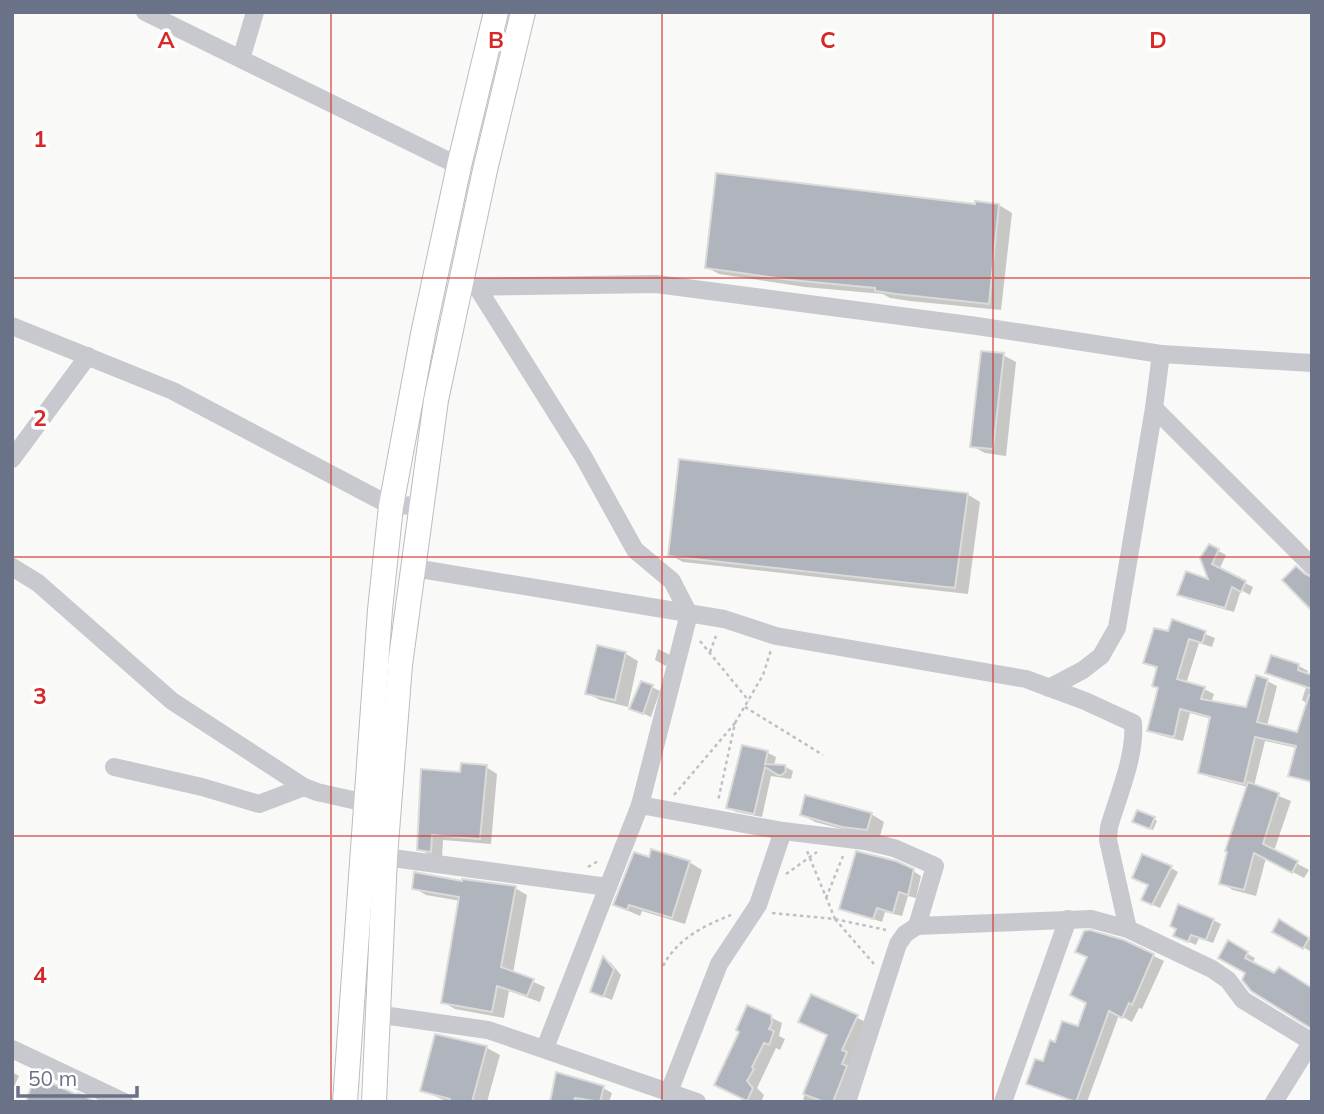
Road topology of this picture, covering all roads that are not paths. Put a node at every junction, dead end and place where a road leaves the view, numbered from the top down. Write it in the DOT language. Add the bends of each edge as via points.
graph roads {
  1 [pos="145,12"];
  2 [pos="255,12"];
  3 [pos="496,12"];
  4 [pos="523,12"];
  5 [pos="241,59"];
  6 [pos="459,166"];
  7 [pos="468,287"];
  8 [pos="12,326"];
  9 [pos="1161,354"];
  10 [pos="88,356"];
  11 [pos="1312,363"];
  12 [pos="1154,408"];
  13 [pos="12,459"];
  14 [pos="424,505"];
  15 [pos="391,506"];
  16 [pos="1312,566"];
  17 [pos="12,567"];
  18 [pos="414,568"];
  19 [pos="688,619"];
  20 [pos="1049,688"];
  21 [pos="114,766"];
  22 [pos="304,787"];
  23 [pos="366,803"];
  24 [pos="640,805"];
  25 [pos="791,832"];
  26 [pos="385,857"];
  27 [pos="608,887"];
  28 [pos="1068,919"];
  29 [pos="1128,929"];
  30 [pos="911,930"];
  31 [pos="376,1014"];
  32 [pos="1312,1042"];
  33 [pos="545,1048"];
  34 [pos="12,1049"];
  35 [pos="669,1092"];
  36 [pos="124,1102"];
  37 [pos="345,1102"];
  38 [pos="374,1102"];
  39 [pos="697,1102"];
  40 [pos="847,1102"];
  41 [pos="1003,1102"];
  42 [pos="1274,1102"];
  1 -- 5 [label="street"];
  2 -- 5 [label="street"];
  3 -- 6 [label="main road"];
  4 -- 7 [label="main road" via="485,170"];
  5 -- 6 [label="street"];
  6 -- 15 [label="main road"];
  7 -- 9 [label="street" via="656,284"];
  7 -- 14 [label="main road" via="436,400"];
  7 -- 19 [label="street" via="583,456 635,550 672,580"];
  8 -- 10 [label="street"];
  9 -- 11 [label="street"];
  9 -- 12 [label="street"];
  10 -- 13 [label="street"];
  10 -- 15 [label="street" via="173,391"];
  12 -- 16 [label="street"];
  12 -- 20 [label="street" via="1117,628 1101,656"];
  14 -- 15 [label="street"];
  14 -- 18 [label="main road"];
  15 -- 23 [label="main road"];
  17 -- 22 [label="street" via="38,583 172,701"];
  18 -- 19 [label="street"];
  18 -- 26 [label="main road" via="400,665"];
  19 -- 20 [label="street" via="724,619 776,636 1026,679"];
  19 -- 24 [label="street"];
  20 -- 29 [label="street" via="1133,723 1132,751 1108,840"];
  21 -- 22 [label="street" via="259,804"];
  22 -- 23 [label="street"];
  23 -- 37 [label="main road"];
  24 -- 25 [label="street"];
  24 -- 27 [label="street"];
  25 -- 30 [label="street" via="865,841 935,866"];
  25 -- 35 [label="street" via="755,911 719,964"];
  26 -- 27 [label="street"];
  26 -- 31 [label="main road"];
  27 -- 33 [label="street"];
  28 -- 29 [label="street" via="1091,919"];
  28 -- 30 [label="street"];
  28 -- 41 [label="street"];
  29 -- 32 [label="street" via="1212,969 1228,979 1243,1000"];
  30 -- 40 [label="street" via="898,944"];
  31 -- 33 [label="street" via="488,1030"];
  31 -- 38 [label="main road"];
  32 -- 42 [label="street"];
  33 -- 35 [label="street"];
  34 -- 36 [label="street"];
  35 -- 39 [label="street"];
}
